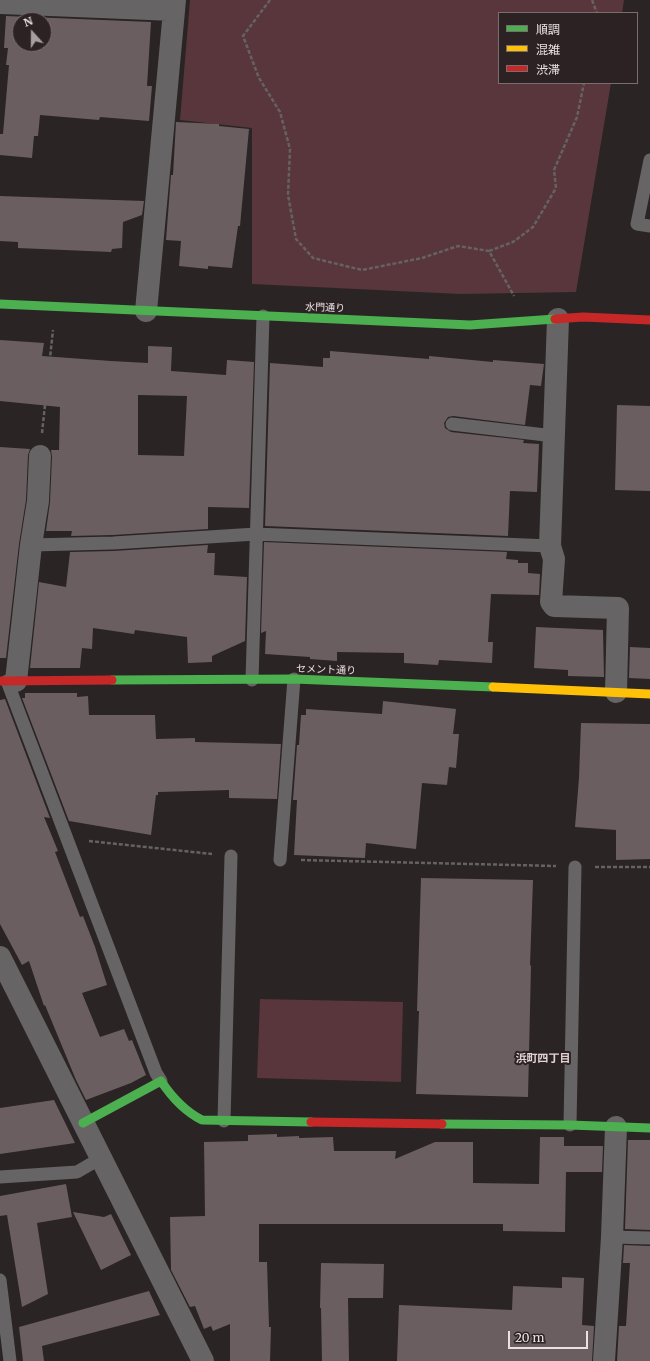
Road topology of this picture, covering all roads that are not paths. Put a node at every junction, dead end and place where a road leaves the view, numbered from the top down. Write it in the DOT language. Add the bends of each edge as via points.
graph roads {
  1 [pos="0,3"];
  2 [pos="175,5"];
  3 [pos="650,160"];
  4 [pos="650,226"];
  5 [pos="0,304"];
  6 [pos="146,312"];
  7 [pos="263,316"];
  8 [pos="558,319"];
  9 [pos="650,320"];
  10 [pos="452,424"];
  11 [pos="554,436"];
  12 [pos="40,456"];
  13 [pos="256,534"];
  14 [pos="31,545"];
  15 [pos="550,546"];
  16 [pos="294,679"];
  17 [pos="252,680"];
  18 [pos="8,681"];
  19 [pos="616,692"];
  20 [pos="650,694"];
  21 [pos="231,856"];
  22 [pos="280,860"];
  23 [pos="575,867"];
  24 [pos="0,957"];
  25 [pos="161,1081"];
  26 [pos="224,1121"];
  27 [pos="83,1123"];
  28 [pos="570,1125"];
  29 [pos="616,1127"];
  30 [pos="650,1128"];
  31 [pos="101,1158"];
  32 [pos="0,1178"];
  33 [pos="612,1237"];
  34 [pos="650,1238"];
  35 [pos="0,1280"];
  36 [pos="10,1361"];
  37 [pos="203,1361"];
  38 [pos="604,1361"];
  1 -- 2 [label="street"];
  2 -- 6 [label="street"];
  3 -- 4 [label="lane" via="637,224"];
  5 -- 6 [label="street, 水門通り"];
  6 -- 7 [label="street, 水門通り"];
  7 -- 8 [label="street, 水門通り" via="470,325"];
  7 -- 13 [label="lane"];
  8 -- 9 [label="street, 水門通り" via="583,317"];
  8 -- 11 [label="street"];
  10 -- 11 [label="lane"];
  11 -- 15 [label="street"];
  12 -- 14 [label="street" via="38,501"];
  13 -- 14 [label="lane"];
  13 -- 15 [label="lane"];
  13 -- 17 [label="lane"];
  14 -- 18 [label="street"];
  15 -- 19 [label="street" via="554,559 551,602 554,606 618,608"];
  16 -- 17 [label="street, セメント通り"];
  16 -- 19 [label="street, セメント通り"];
  16 -- 22 [label="lane"];
  17 -- 18 [label="street, セメント通り"];
  18 -- 25 [label="lane"];
  19 -- 20 [label="street, セメント通り"];
  21 -- 26 [label="lane"];
  23 -- 28 [label="lane"];
  24 -- 27 [label="street"];
  25 -- 26 [label="street" via="180,1104 201,1119"];
  25 -- 27 [label="street"];
  26 -- 28 [label="street"];
  27 -- 31 [label="street"];
  28 -- 29 [label="street"];
  29 -- 30 [label="street"];
  29 -- 33 [label="street"];
  31 -- 32 [label="lane" via="77,1172"];
  31 -- 37 [label="street"];
  33 -- 34 [label="lane"];
  33 -- 38 [label="street"];
  35 -- 36 [label="lane"];
}
